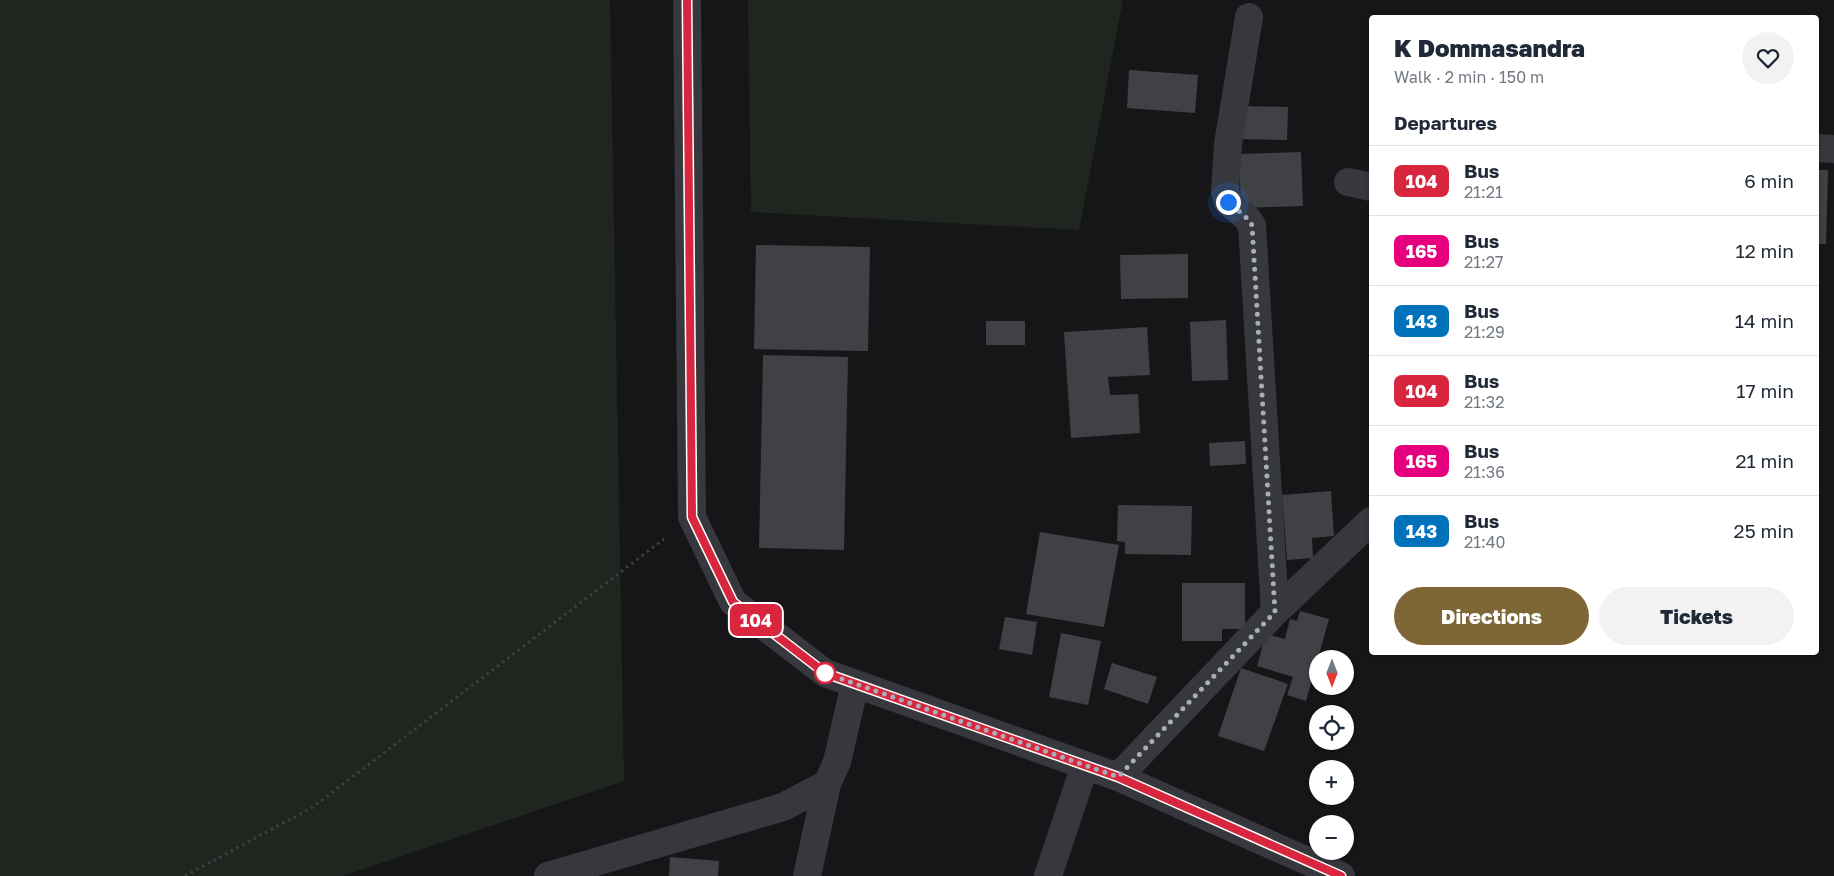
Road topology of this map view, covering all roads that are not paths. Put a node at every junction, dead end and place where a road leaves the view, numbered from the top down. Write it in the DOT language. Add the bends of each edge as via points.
graph roads {
  1 [pos="687,0"];
  2 [pos="1249,17"];
  3 [pos="1819,148"];
  4 [pos="1834,149"];
  5 [pos="1369,523"];
  6 [pos="1275,612"];
  7 [pos="855,684"];
  8 [pos="1085,765"];
  9 [pos="1118,777"];
  10 [pos="827,784"];
  11 [pos="548,876"];
  12 [pos="807,876"];
  13 [pos="1048,876"];
  14 [pos="1341,876"];
  1 -- 7 [label="street" via="692,517 733,602 825,673"];
  2 -- 6 [label="street" via="1228,144 1225,191 1228,202 1252,225"];
  3 -- 4 [label="street"];
  5 -- 6 [label="street"];
  6 -- 9 [label="street"];
  7 -- 8 [label="street"];
  7 -- 10 [label="street" via="837,762"];
  8 -- 9 [label="street"];
  8 -- 13 [label="street"];
  9 -- 14 [label="street"];
  10 -- 11 [label="street" via="783,807"];
  10 -- 12 [label="street"];
}
